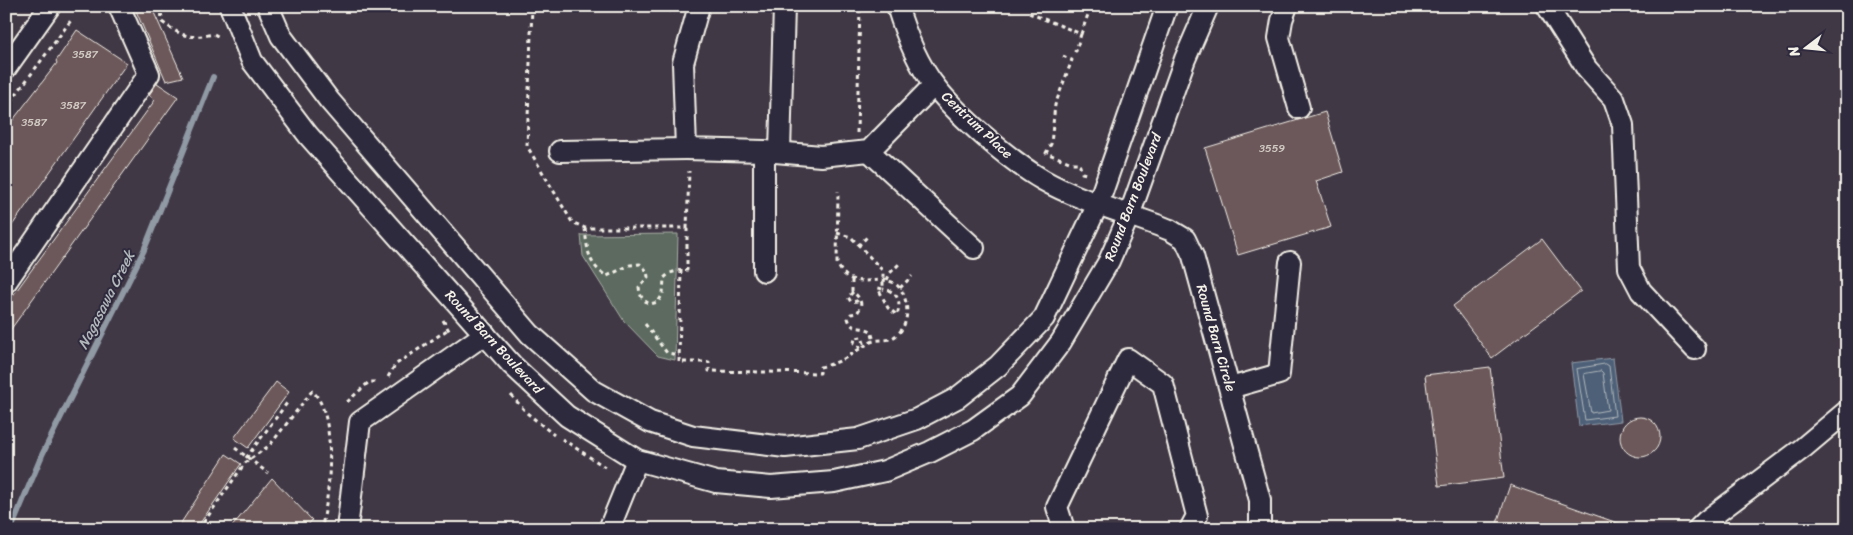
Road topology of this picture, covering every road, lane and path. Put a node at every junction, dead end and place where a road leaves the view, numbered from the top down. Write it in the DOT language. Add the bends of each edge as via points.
graph roads {
  1 [pos="9,6"];
  2 [pos="50,6"];
  3 [pos="119,6"];
  4 [pos="230,6"];
  5 [pos="268,6"];
  6 [pos="550,6"];
  7 [pos="660,6"];
  8 [pos="699,6"];
  9 [pos="784,6"];
  10 [pos="860,6"];
  11 [pos="897,6"];
  12 [pos="1092,6"];
  13 [pos="1167,6"];
  14 [pos="1208,6"];
  15 [pos="1287,6"];
  16 [pos="1547,6"];
  17 [pos="531,8"];
  18 [pos="6,10"];
  19 [pos="1029,13"];
  20 [pos="674,14"];
  21 [pos="72,19"];
  22 [pos="1081,34"];
  23 [pos="1071,48"];
  24 [pos="1064,56"];
  25 [pos="6,68"];
  26 [pos="934,85"];
  27 [pos="6,108"];
  28 [pos="1299,108"];
  29 [pos="863,144"];
  30 [pos="686,149"];
  31 [pos="560,151"];
  32 [pos="772,152"];
  33 [pos="1086,174"];
  34 [pos="838,190"];
  35 [pos="1098,204"];
  36 [pos="1130,213"];
  37 [pos="586,228"];
  38 [pos="687,228"];
  39 [pos="838,233"];
  40 [pos="869,235"];
  41 [pos="858,246"];
  42 [pos="974,248"];
  43 [pos="1290,262"];
  44 [pos="900,264"];
  45 [pos="681,270"];
  46 [pos="764,271"];
  47 [pos="912,276"];
  48 [pos="852,280"];
  49 [pos="883,280"];
  50 [pos="887,280"];
  51 [pos="6,282"];
  52 [pos="900,288"];
  53 [pos="883,289"];
  54 [pos="853,292"];
  55 [pos="860,297"];
  56 [pos="645,324"];
  57 [pos="447,330"];
  58 [pos="485,334"];
  59 [pos="874,341"];
  60 [pos="1695,349"];
  61 [pos="679,355"];
  62 [pos="1230,388"];
  63 [pos="347,402"];
  64 [pos="287,403"];
  65 [pos="1847,411"];
  66 [pos="235,448"];
  67 [pos="248,459"];
  68 [pos="637,460"];
  69 [pos="268,473"];
  70 [pos="614,527"];
  71 [pos="199,529"];
  72 [pos="321,529"];
  73 [pos="346,529"];
  74 [pos="1064,529"];
  75 [pos="1190,529"];
  76 [pos="1260,529"];
  77 [pos="1698,529"];
  1 -- 18 [label="path"];
  2 -- 25 [label="street"];
  3 -- 51 [label="street" via="149,74"];
  4 -- 58 [label="street, Round Barn Boulevard" via="252,61 308,135"];
  5 -- 35 [label="street" via="281,36 328,100 530,334 594,392 650,422 693,436 785,447 858,440 917,419 958,398 998,366 1044,318"];
  6 -- 17 [label="path" via="543,10"];
  7 -- 20 [label="path"];
  8 -- 30 [label="street" via="683,62"];
  9 -- 32 [label="street"];
  10 -- 29 [label="path"];
  11 -- 26 [label="street, Centrum Place" via="913,47"];
  12 -- 22 [label="path"];
  13 -- 35 [label="street"];
  14 -- 36 [label="street, Round Barn Boulevard" via="1185,59"];
  15 -- 28 [label="street" via="1279,38"];
  16 -- 60 [label="street" via="1587,68 1614,99 1623,125 1629,268 1642,291"];
  19 -- 22 [label="path"];
  21 -- 27 [label="path"];
  22 -- 23 [label="path" via="1076,51"];
  24 -- 33 [label="path" via="1072,60 1055,105 1051,144 1046,153 1079,163 1082,173"];
  26 -- 29 [label="street"];
  26 -- 35 [label="street, Centrum Place" via="1019,164 1043,180"];
  29 -- 32 [label="street" via="821,156"];
  29 -- 42 [label="street"];
  30 -- 31 [label="street"];
  30 -- 32 [label="street"];
  32 -- 46 [label="street"];
  34 -- 39 [label="path"];
  35 -- 36 [label="street, Round Barn Circle"];
  36 -- 62 [label="street, Round Barn Circle" via="1185,239 1193,256"];
  36 -- 68 [label="street, Round Barn Boulevard" via="1109,262 1061,342 1020,396 973,430 930,452 885,471 834,482 771,487 716,482"];
  37 -- 45 [label="path" via="588,252 600,273 607,276 640,264 647,271 648,277 639,287 642,300 650,304 658,302 663,294 664,278"];
  38 -- 45 [label="path" via="687,270"];
  39 -- 41 [label="path" via="850,237"];
  39 -- 48 [label="path" via="837,263 841,272"];
  40 -- 41 [label="path"];
  41 -- 49 [label="path" via="883,271"];
  43 -- 62 [label="street" via="1279,374"];
  44 -- 50 [label="path"];
  45 -- 61 [label="path"];
  47 -- 52 [label="path"];
  48 -- 49 [label="path"];
  48 -- 54 [label="path"];
  49 -- 50 [label="path"];
  49 -- 53 [label="path"];
  50 -- 52 [label="path"];
  52 -- 59 [label="path" via="908,309 907,320 890,339"];
  53 -- 53 [label="path" via="892,290 897,296 900,307 897,315 881,299 878,288"];
  54 -- 55 [label="path"];
  54 -- 55 [label="path" via="848,297 850,302"];
  55 -- 59 [label="path" via="861,309 848,318 853,328 871,331"];
  56 -- 61 [label="path" via="666,353"];
  57 -- 63 [label="path" via="395,365 384,382 369,382"];
  58 -- 68 [label="street, Round Barn Boulevard" via="512,365 567,416"];
  58 -- 73 [label="street" via="360,422"];
  59 -- 61 [label="path" via="836,364 820,367 820,373 709,371 709,362 679,362"];
  62 -- 76 [label="street, Round Barn Circle" via="1260,500"];
  64 -- 67 [label="path"];
  65 -- 77 [label="street"];
  66 -- 67 [label="path"];
  67 -- 69 [label="path"];
  67 -- 71 [label="path"];
  67 -- 72 [label="path" via="270,445 310,391 314,392 323,410 330,457 326,513"];
  68 -- 70 [label="street"];
  74 -- 75 [label="street" via="1057,508 1128,359 1163,384 1197,516"];
}
